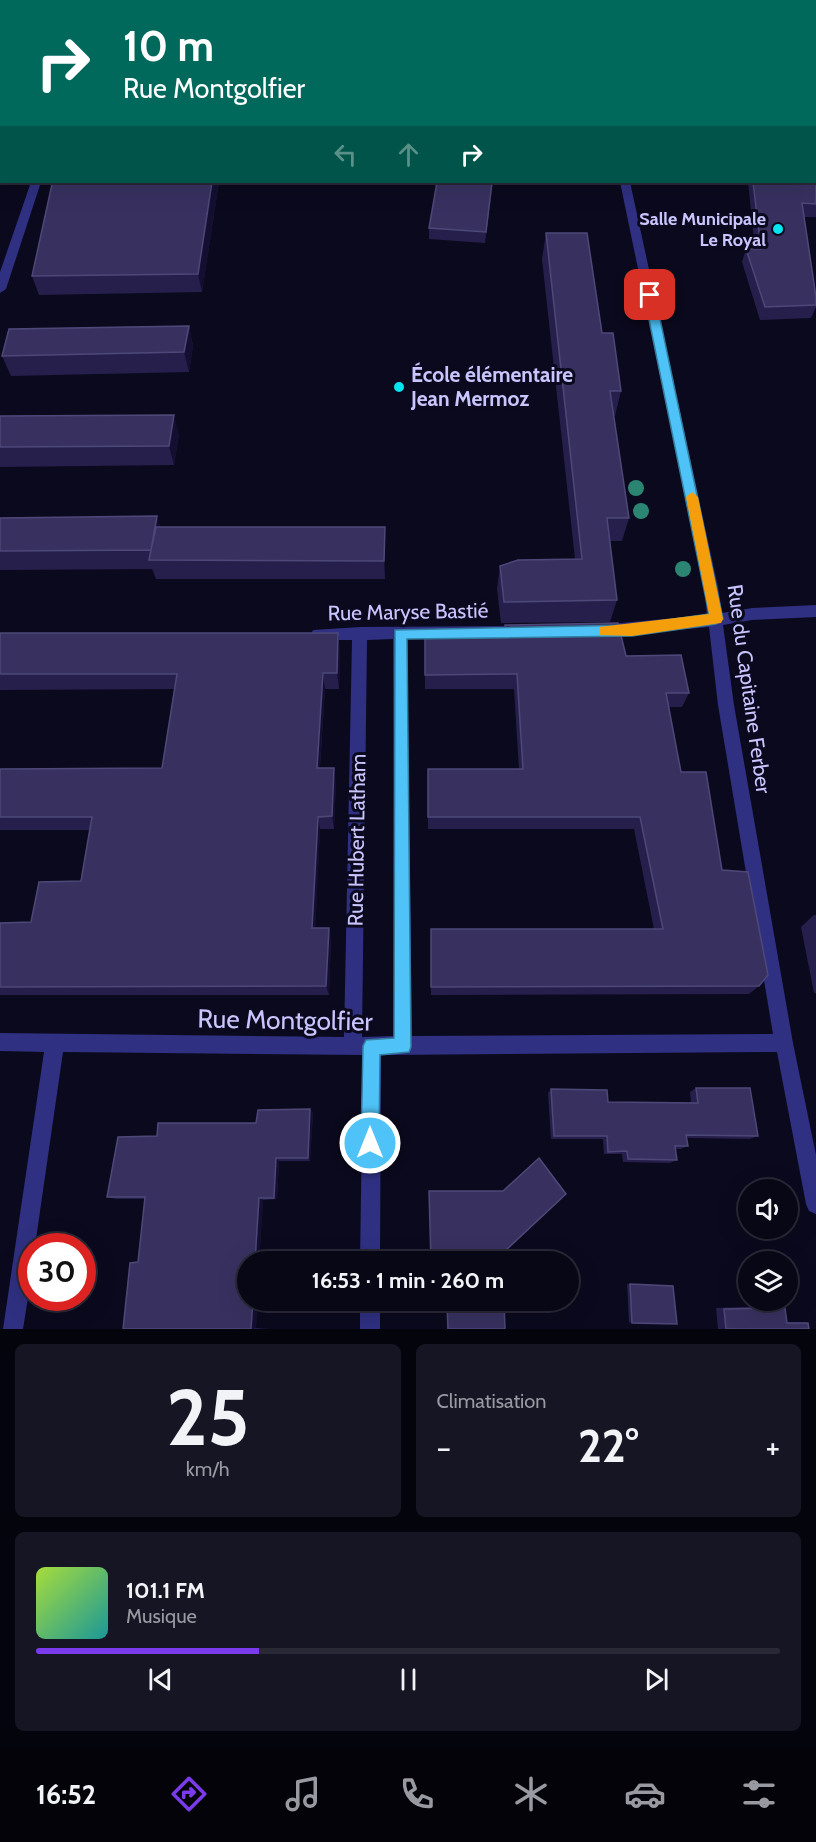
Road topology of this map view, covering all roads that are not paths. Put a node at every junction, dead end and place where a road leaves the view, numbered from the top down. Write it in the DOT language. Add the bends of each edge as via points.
graph roads {
  1 [pos="36,183"];
  2 [pos="625,183"];
  3 [pos="0,289"];
  4 [pos="816,611"];
  5 [pos="716,619"];
  6 [pos="586,631"];
  7 [pos="539,632"];
  8 [pos="360,633"];
  9 [pos="302,634"];
  10 [pos="400,634"];
  11 [pos="0,1042"];
  12 [pos="55,1042"];
  13 [pos="784,1043"];
  14 [pos="363,1046"];
  15 [pos="403,1047"];
  16 [pos="816,1204"];
  17 [pos="370,1251"];
  18 [pos="370,1311"];
  19 [pos="13,1329"];
  20 [pos="370,1329"];
  1 -- 3 [label="street"];
  2 -- 5 [label="street, Rue du Capitaine Ferber"];
  4 -- 5 [label="street"];
  5 -- 6 [label="street" via="632,630"];
  5 -- 13 [label="street, Rue du Capitaine Ferber" via="726,705"];
  7 -- 10 [label="street, Rue Maryse Bastié"];
  8 -- 9 [label="street, Rue Maryse Bastié"];
  8 -- 10 [label="street, Rue Maryse Bastié"];
  8 -- 14 [label="street, Rue Hubert Latham"];
  10 -- 15 [label="street, Rue Hubert Latham"];
  11 -- 12 [label="street, Rue Montgolfier"];
  12 -- 14 [label="street, Rue Montgolfier"];
  12 -- 19 [label="street"];
  13 -- 15 [label="street, Rue Montgolfier"];
  13 -- 16 [label="street, Rue du Capitaine Ferber"];
  14 -- 15 [label="street, Rue Montgolfier"];
  14 -- 17 [label="street, Rue Hubert Latham"];
  18 -- 20 [label="street"];
}
